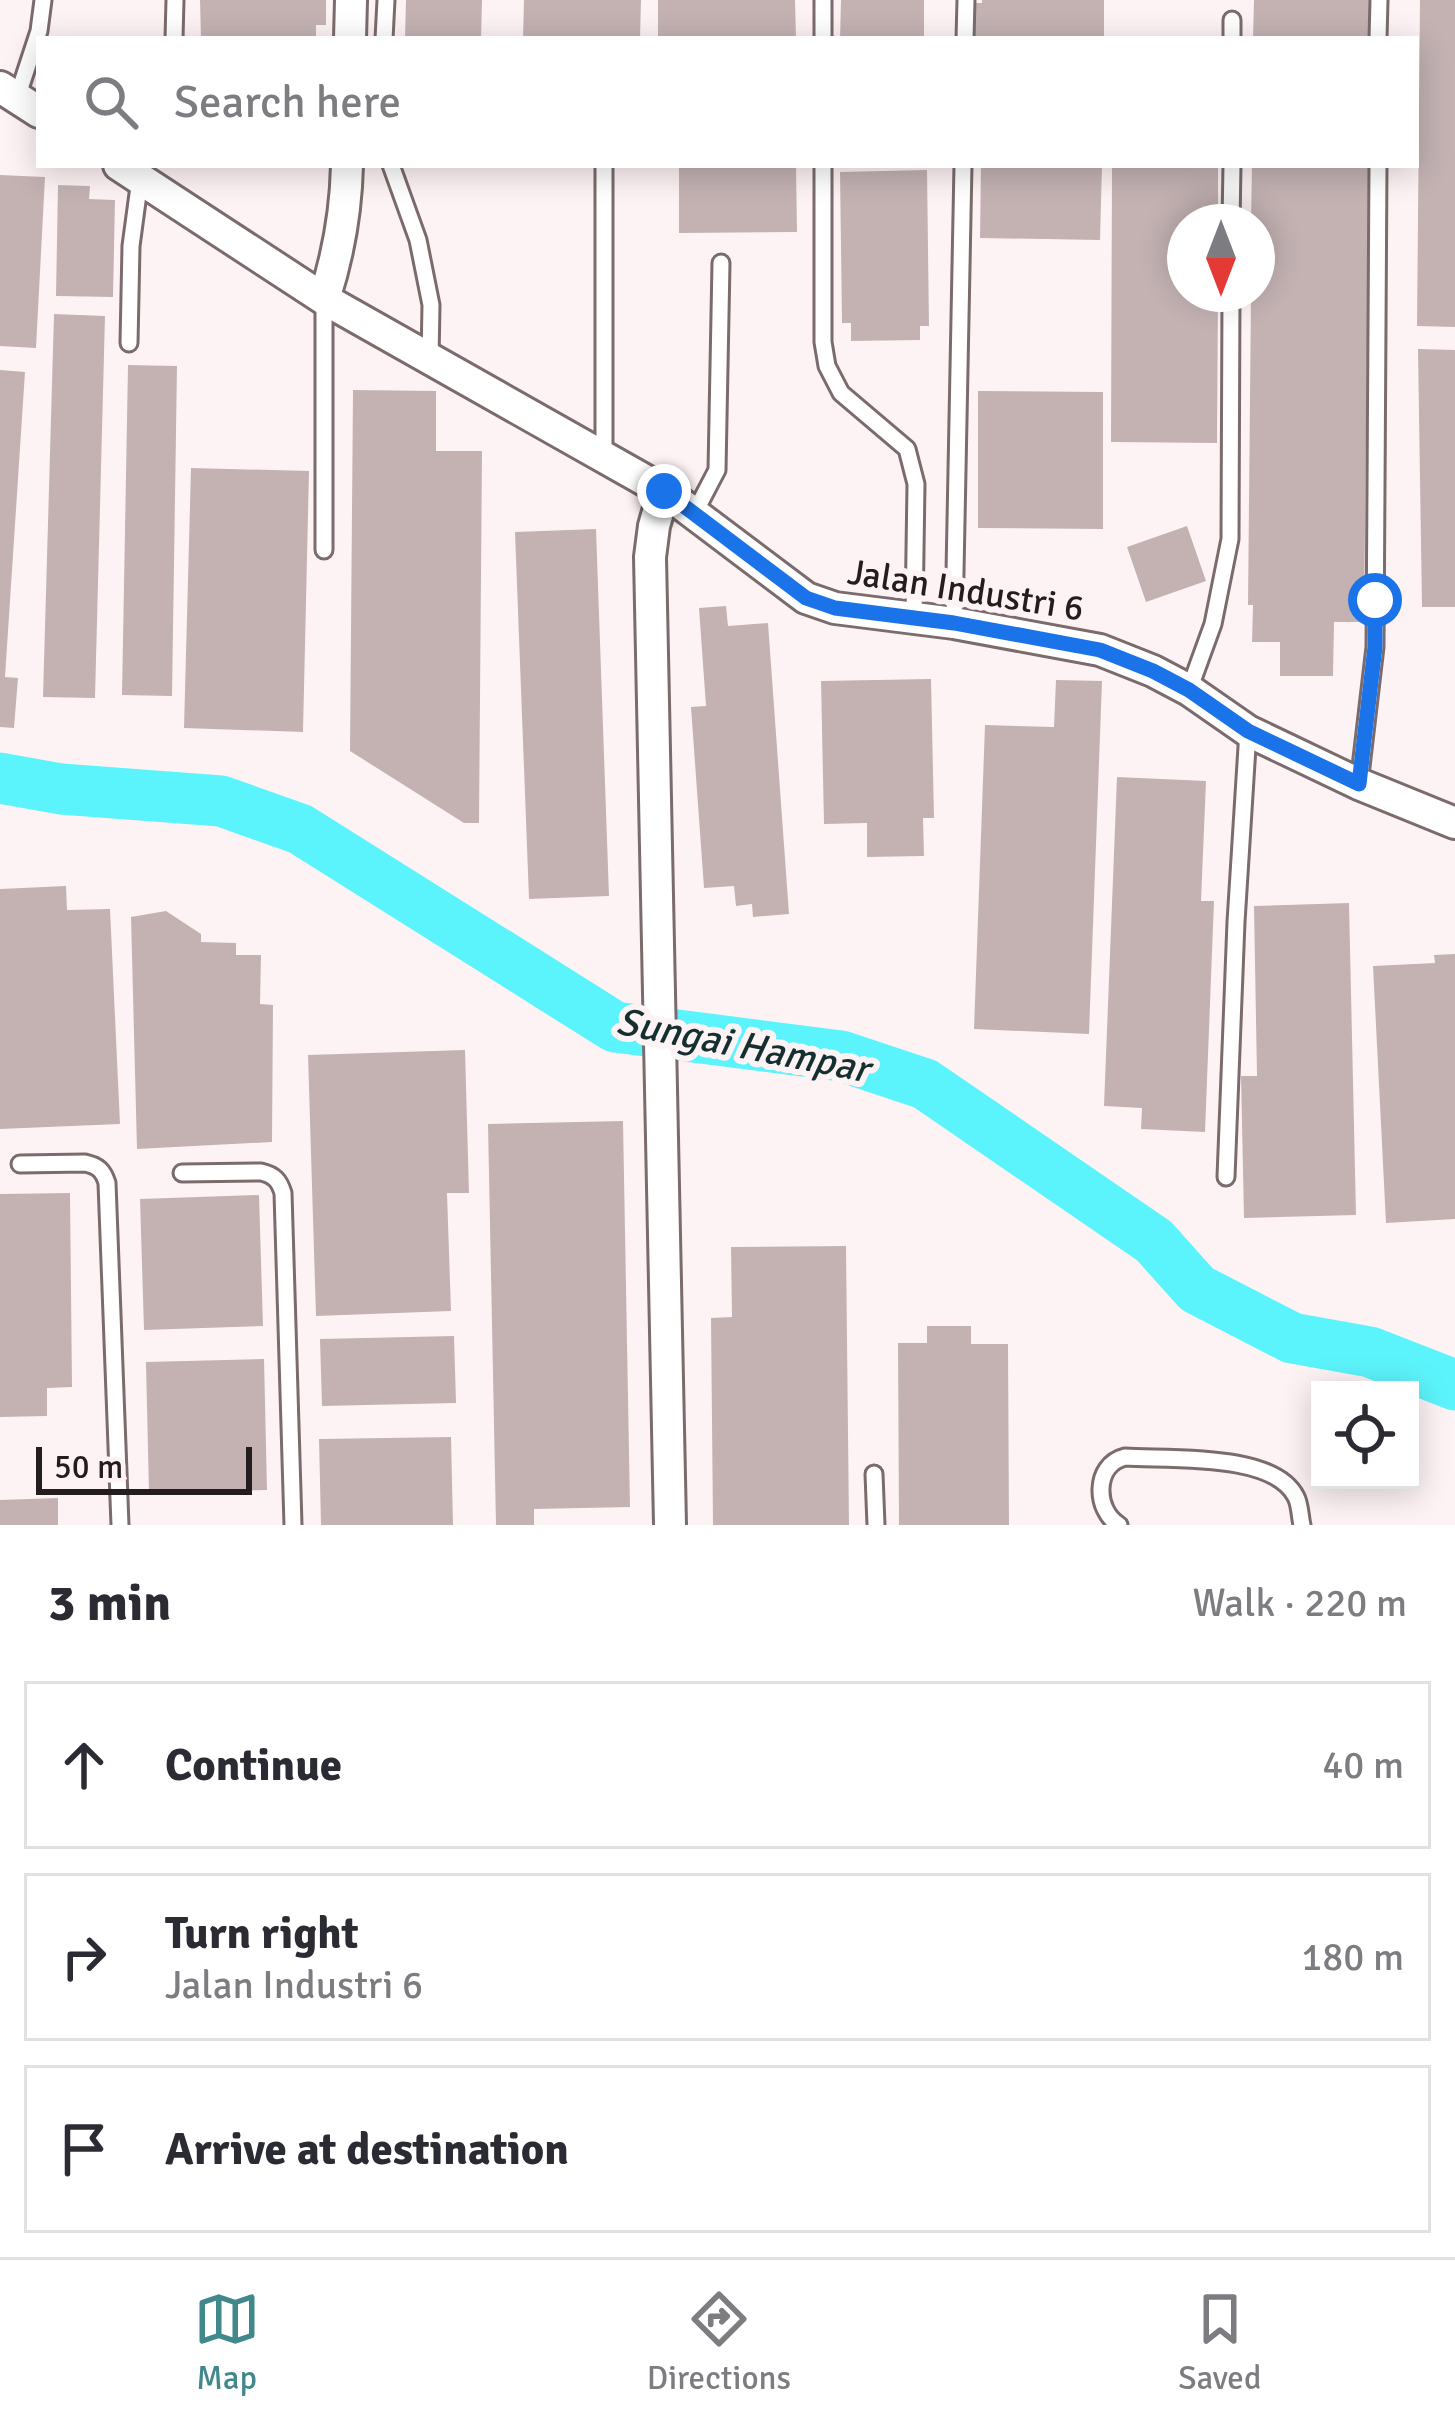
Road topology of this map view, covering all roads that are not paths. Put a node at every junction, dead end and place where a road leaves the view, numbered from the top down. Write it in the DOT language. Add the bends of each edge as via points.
graph roads {
  1 [pos="43,0"];
  2 [pos="175,0"];
  3 [pos="351,0"];
  4 [pos="386,0"];
  5 [pos="824,0"];
  6 [pos="966,0"];
  7 [pos="1379,0"];
  8 [pos="1232,20"];
  9 [pos="38,36"];
  10 [pos="173,36"];
  11 [pos="350,36"];
  12 [pos="384,36"];
  13 [pos="823,36"];
  14 [pos="965,36"];
  15 [pos="1232,36"];
  16 [pos="1378,36"];
  17 [pos="36,42"];
  18 [pos="19,99"];
  19 [pos="347,168"];
  20 [pos="392,168"];
  21 [pos="604,168"];
  22 [pos="823,168"];
  23 [pos="963,168"];
  24 [pos="1232,168"];
  25 [pos="1378,168"];
  26 [pos="134,170"];
  27 [pos="1232,204"];
  28 [pos="721,262"];
  29 [pos="324,299"];
  30 [pos="1231,312"];
  31 [pos="129,343"];
  32 [pos="430,359"];
  33 [pos="604,458"];
  34 [pos="664,491"];
  35 [pos="694,514"];
  36 [pos="324,550"];
  37 [pos="914,618"];
  38 [pos="954,623"];
  39 [pos="1189,690"];
  40 [pos="1248,731"];
  41 [pos="1359,784"];
  42 [pos="1455,823"];
  43 [pos="20,1164"];
  44 [pos="182,1173"];
  45 [pos="1226,1177"];
  46 [pos="874,1474"];
  47 [pos="120,1525"];
  48 [pos="292,1525"];
  49 [pos="670,1525"];
  50 [pos="876,1525"];
  51 [pos="1119,1525"];
  52 [pos="1302,1525"];
  1 -- 9 [label="lane"];
  2 -- 10 [label="lane"];
  3 -- 11 [label="street"];
  4 -- 12 [label="lane"];
  5 -- 13 [label="lane"];
  6 -- 14 [label="lane"];
  7 -- 16 [label="lane"];
  8 -- 15 [label="lane"];
  17 -- 18 [label="lane"];
  19 -- 29 [label="street"];
  20 -- 32 [label="lane" via="423,262"];
  21 -- 33 [label="lane"];
  22 -- 37 [label="lane" via="827,366 842,393 908,449 914,466"];
  23 -- 38 [label="lane"];
  24 -- 27 [label="lane"];
  25 -- 41 [label="lane" via="1375,647"];
  26 -- 29 [label="street, Jalan Industri 6"];
  26 -- 31 [label="lane"];
  28 -- 35 [label="lane" via="717,470"];
  29 -- 32 [label="street, Jalan Industri 6"];
  29 -- 36 [label="lane"];
  30 -- 39 [label="lane" via="1230,538"];
  32 -- 33 [label="street, Jalan Industri 6"];
  33 -- 34 [label="street, Jalan Industri 6"];
  34 -- 35 [label="street, Jalan Industri 6"];
  34 -- 49 [label="street" via="650,557"];
  35 -- 37 [label="street, Jalan Industri 6" via="806,598"];
  37 -- 38 [label="street, Jalan Industri 6"];
  38 -- 39 [label="street, Jalan Industri 6" via="1100,650"];
  39 -- 40 [label="street, Jalan Industri 6"];
  40 -- 41 [label="street, Jalan Industri 6"];
  40 -- 45 [label="lane"];
  41 -- 42 [label="street, Jalan Industri 6"];
  43 -- 47 [label="lane" via="85,1162 106,1183"];
  44 -- 48 [label="lane" via="261,1172 280,1183"];
  46 -- 50 [label="lane"];
  51 -- 52 [label="lane" via="1106,1516 1102,1479 1124,1457 1246,1464 1280,1478 1296,1496"];
}
